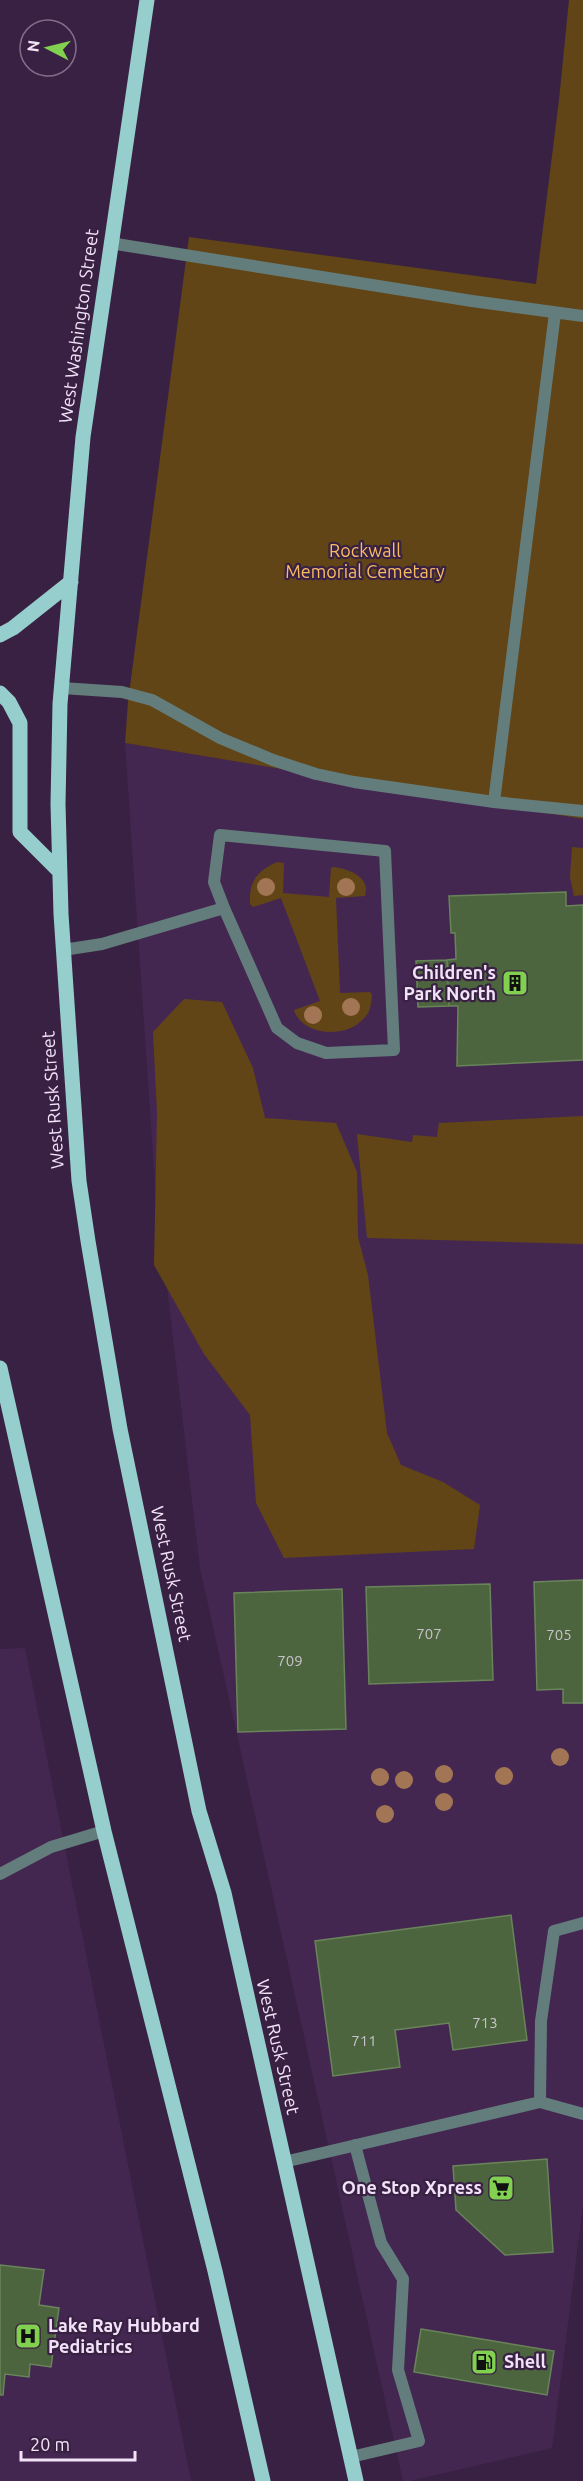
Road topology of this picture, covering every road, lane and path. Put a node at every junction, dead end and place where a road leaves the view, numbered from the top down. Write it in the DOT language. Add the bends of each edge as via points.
graph roads {
  1 [pos="147,0"];
  2 [pos="110,243"];
  3 [pos="555,313"];
  4 [pos="583,316"];
  5 [pos="71,582"];
  6 [pos="0,635"];
  7 [pos="64,658"];
  8 [pos="62,688"];
  9 [pos="0,693"];
  10 [pos="494,802"];
  11 [pos="583,811"];
  12 [pos="60,872"];
  13 [pos="224,908"];
  14 [pos="63,951"];
  15 [pos="0,1368"];
  16 [pos="104,1831"];
  17 [pos="0,1874"];
  18 [pos="583,1923"];
  19 [pos="540,2102"];
  20 [pos="583,2114"];
  21 [pos="355,2145"];
  22 [pos="284,2162"];
  23 [pos="351,2457"];
  24 [pos="263,2481"];
  25 [pos="356,2481"];
  1 -- 2 [label="main road, West Washington Street"];
  2 -- 3 [label="lane"];
  2 -- 5 [label="main road, West Washington Street" via="86,411"];
  3 -- 4 [label="lane"];
  3 -- 10 [label="lane"];
  5 -- 6 [label="main road"];
  5 -- 7 [label="main road, West Washington Street"];
  7 -- 8 [label="main road, West Rusk Street"];
  8 -- 10 [label="lane" via="122,692 152,700 220,738 316,774"];
  8 -- 12 [label="main road, West Rusk Street" via="58,749"];
  9 -- 12 [label="main road" via="20,723 20,832"];
  10 -- 11 [label="lane"];
  12 -- 14 [label="main road, West Rusk Street"];
  13 -- 13 [label="lane" via="214,882 220,835 385,851 394,1050 326,1053 297,1043 278,1028"];
  13 -- 14 [label="lane" via="102,944"];
  14 -- 22 [label="main road, West Rusk Street" via="79,1181 120,1429 199,1811 224,1893"];
  15 -- 16 [label="main road"];
  16 -- 17 [label="lane" via="51,1846"];
  16 -- 24 [label="main road"];
  18 -- 19 [label="lane" via="554,1931 541,2021"];
  19 -- 20 [label="lane"];
  19 -- 21 [label="lane"];
  21 -- 22 [label="lane"];
  21 -- 23 [label="lane" via="381,2243 403,2279 399,2370 419,2441"];
  22 -- 23 [label="main road, West Rusk Street"];
  23 -- 25 [label="main road, West Rusk Street"];
}
